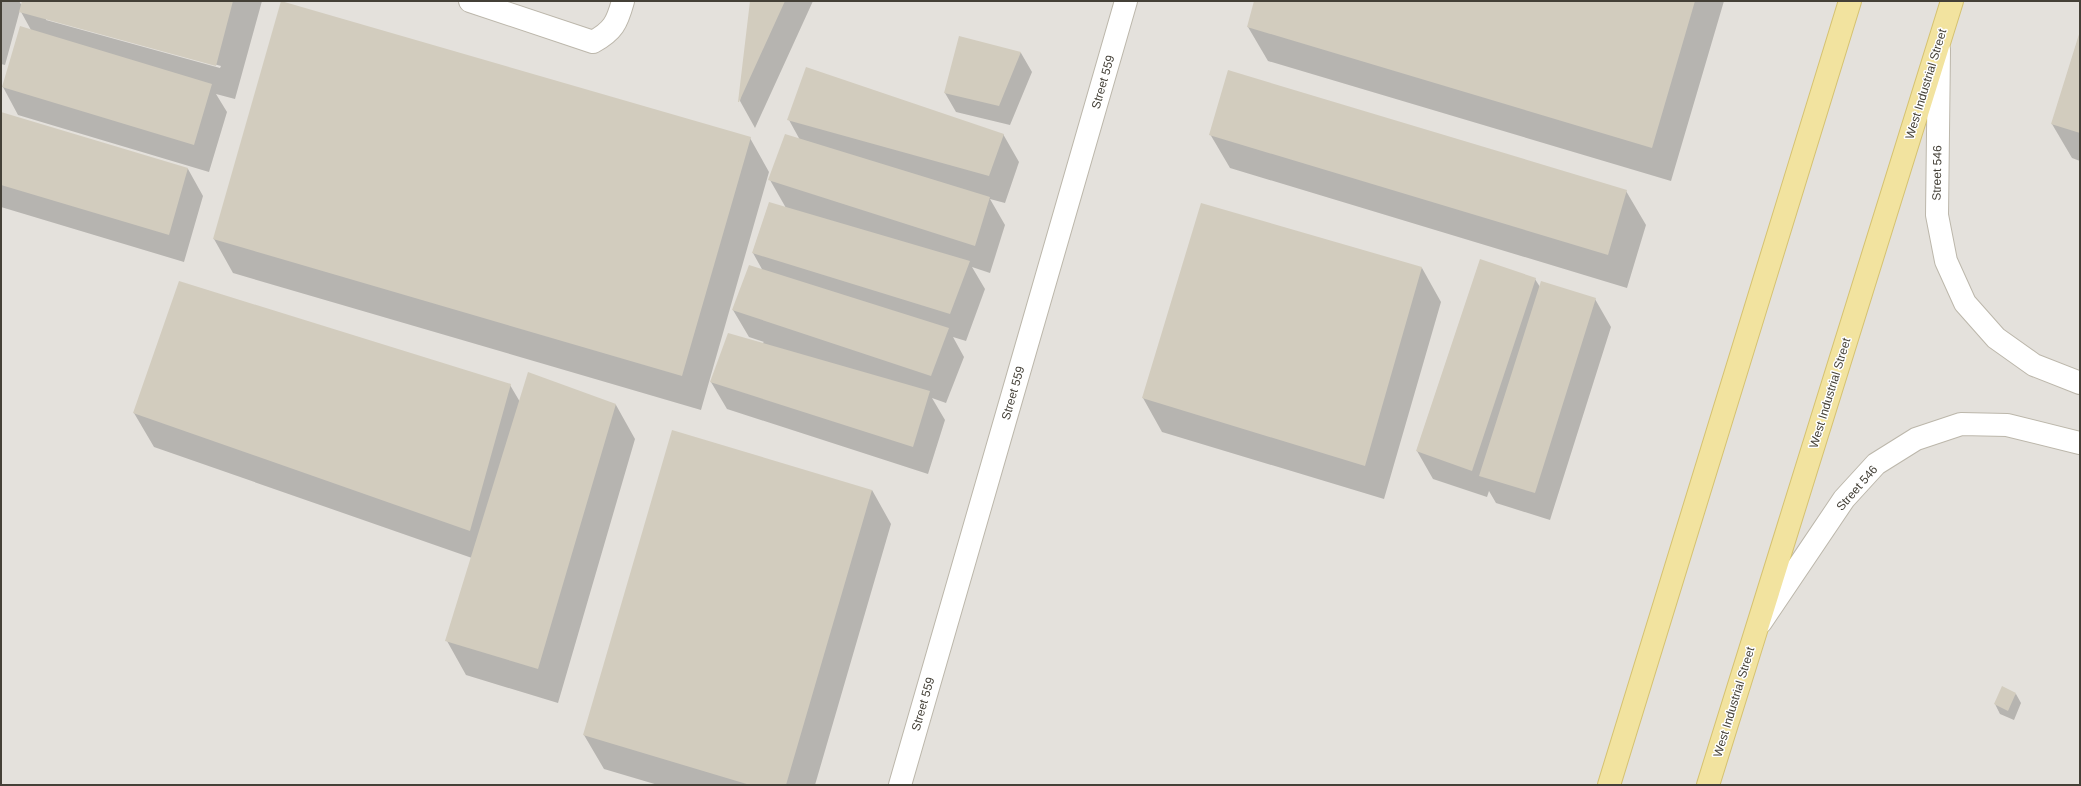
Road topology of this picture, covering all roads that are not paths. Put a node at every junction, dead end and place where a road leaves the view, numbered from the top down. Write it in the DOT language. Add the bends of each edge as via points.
graph roads {
  1 [pos="470,1"];
  2 [pos="623,1"];
  3 [pos="1126,1"];
  4 [pos="1850,1"];
  5 [pos="1952,1"];
  6 [pos="1940,40"];
  7 [pos="2080,382"];
  8 [pos="2080,443"];
  9 [pos="1756,630"];
  10 [pos="900,785"];
  11 [pos="1609,785"];
  12 [pos="1708,785"];
  1 -- 2 [label="street" via="593,42 607,34 619,16"];
  3 -- 10 [label="street, Street 559"];
  4 -- 11 [label="main road"];
  5 -- 6 [label="main road, West Industrial Street"];
  6 -- 7 [label="street, Street 546" via="1937,215 1946,261 1965,303 1996,338 2034,365"];
  6 -- 9 [label="main road, West Industrial Street"];
  8 -- 9 [label="street, Street 546" via="2007,425 1961,424 1916,438 1876,464 1844,499"];
  9 -- 12 [label="main road, West Industrial Street"];
}
